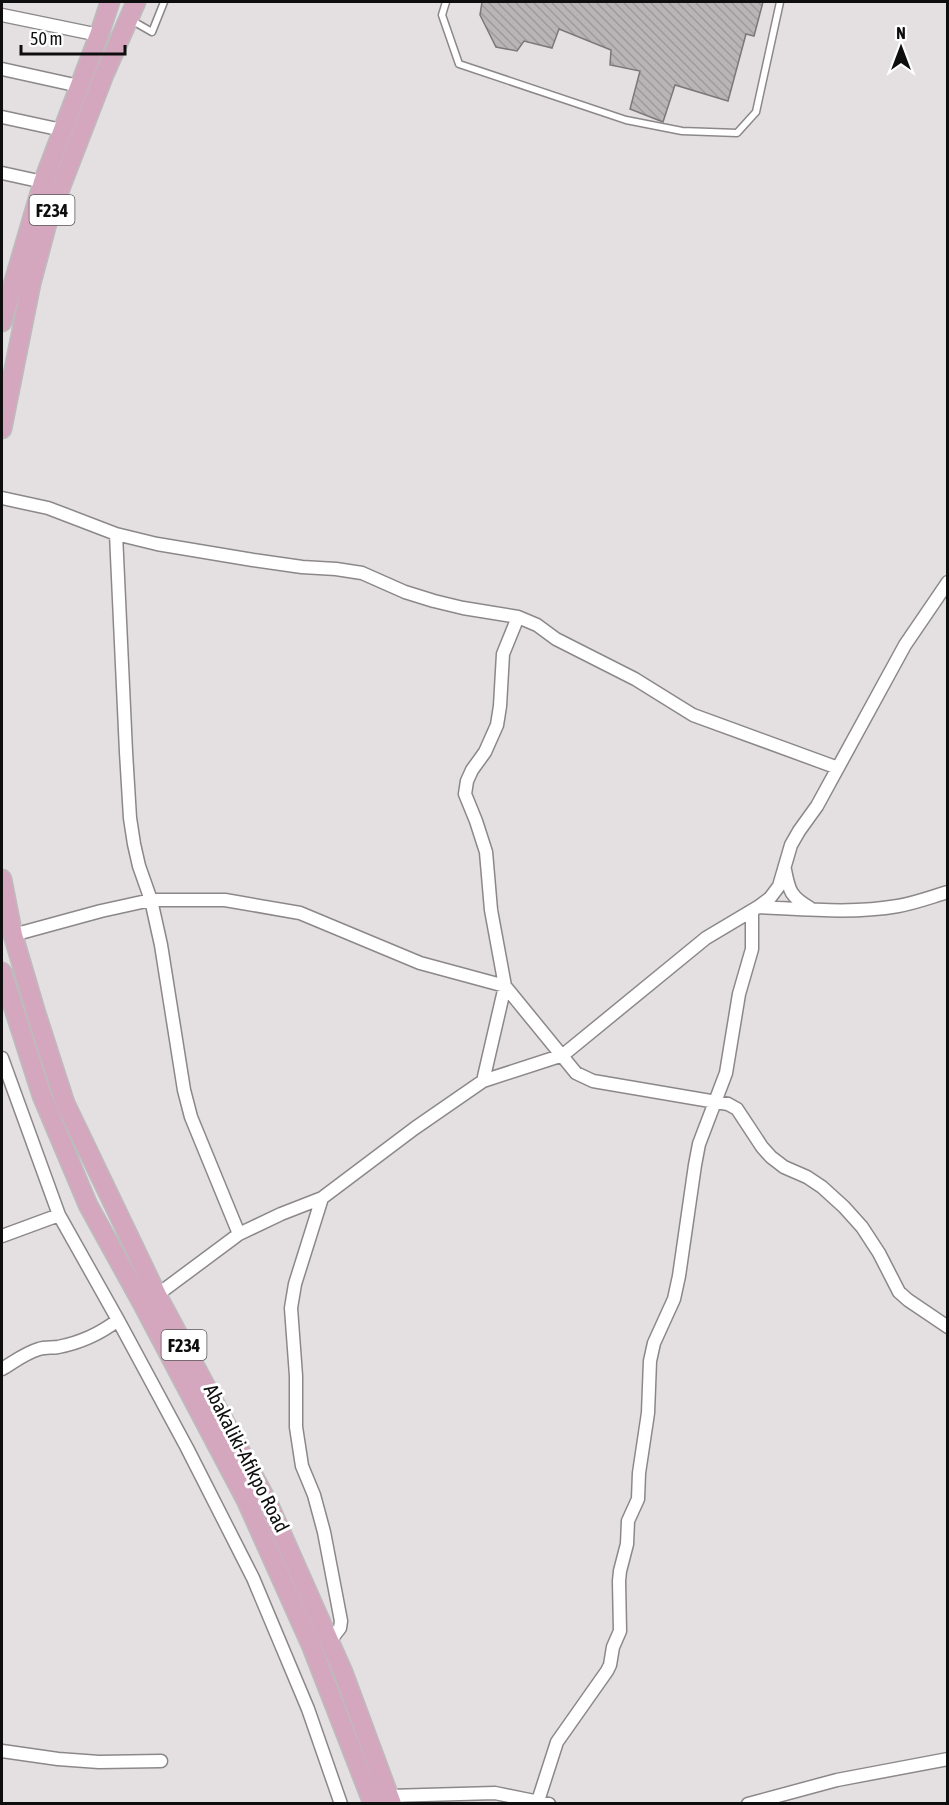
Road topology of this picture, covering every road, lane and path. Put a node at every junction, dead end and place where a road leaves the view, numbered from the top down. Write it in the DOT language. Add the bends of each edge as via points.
graph roads {
  1 [pos="110,2"];
  2 [pos="135,2"];
  3 [pos="164,2"];
  4 [pos="446,2"];
  5 [pos="780,2"];
  6 [pos="2,15"];
  7 [pos="129,19"];
  8 [pos="99,35"];
  9 [pos="2,69"];
  10 [pos="79,86"];
  11 [pos="2,117"];
  12 [pos="63,130"];
  13 [pos="2,173"];
  14 [pos="43,182"];
  15 [pos="2,322"];
  16 [pos="2,429"];
  17 [pos="2,498"];
  18 [pos="116,534"];
  19 [pos="948,582"];
  20 [pos="518,617"];
  21 [pos="838,768"];
  22 [pos="784,869"];
  23 [pos="2,879"];
  24 [pos="948,892"];
  25 [pos="151,900"];
  26 [pos="755,909"];
  27 [pos="813,910"];
  28 [pos="13,935"];
  29 [pos="2,972"];
  30 [pos="506,986"];
  31 [pos="5,996"];
  32 [pos="563,1055"];
  33 [pos="2,1058"];
  34 [pos="483,1081"];
  35 [pos="715,1102"];
  36 [pos="322,1198"];
  37 [pos="59,1215"];
  38 [pos="239,1234"];
  39 [pos="2,1236"];
  40 [pos="157,1295"];
  41 [pos="118,1320"];
  42 [pos="948,1327"];
  43 [pos="2,1369"];
  44 [pos="330,1641"];
  45 [pos="2,1751"];
  46 [pos="948,1759"];
  47 [pos="161,1761"];
  48 [pos="384,1801"];
  49 [pos="541,1802"];
  50 [pos="340,1803"];
  51 [pos="748,1803"];
  1 -- 8 [label="main road, F234"];
  2 -- 7 [label="main road, F234"];
  3 -- 7 [label="lane" via="152,32"];
  4 -- 5 [label="lane" via="442,15 459,64 626,120 682,131 737,133 756,112"];
  6 -- 8 [label="street"];
  7 -- 16 [label="main road, F234" via="48,220"];
  8 -- 10 [label="main road, F234"];
  9 -- 10 [label="street"];
  10 -- 12 [label="main road, F234"];
  11 -- 12 [label="street"];
  12 -- 14 [label="main road, F234"];
  13 -- 14 [label="street"];
  14 -- 15 [label="main road, F234"];
  17 -- 18 [label="street" via="48,508"];
  18 -- 20 [label="street" via="253,560 362,573 434,601"];
  18 -- 25 [label="street" via="130,818 139,866"];
  19 -- 21 [label="street" via="905,645"];
  20 -- 21 [label="street" via="635,679 693,715"];
  20 -- 30 [label="street" via="503,654 497,725 472,770 465,794 486,852 491,910"];
  21 -- 22 [label="street" via="791,845"];
  22 -- 26 [label="street" via="779,886"];
  22 -- 27 [label="street" via="792,895"];
  23 -- 28 [label="main road, F234"];
  24 -- 27 [label="street" via="898,906"];
  25 -- 28 [label="street"];
  25 -- 30 [label="street" via="225,900 300,913 420,963"];
  25 -- 38 [label="street" via="191,1117"];
  26 -- 27 [label="street"];
  26 -- 32 [label="street" via="706,938"];
  26 -- 35 [label="street" via="752,949 739,994 726,1072"];
  28 -- 40 [label="main road, F234" via="66,1103"];
  29 -- 31 [label="main road, Abakaliki-Afikpo Road / F234"];
  30 -- 32 [label="street"];
  30 -- 34 [label="street"];
  31 -- 48 [label="main road, Abakaliki-Afikpo Road / F234" via="88,1205 246,1500"];
  32 -- 34 [label="street"];
  32 -- 35 [label="street" via="576,1072 593,1081"];
  33 -- 37 [label="street"];
  34 -- 36 [label="street"];
  35 -- 42 [label="street" via="737,1109 771,1157 822,1187 844,1207 879,1253 899,1292"];
  35 -- 49 [label="street" via="699,1144 674,1299 650,1361 638,1499 628,1521 620,1571 619,1636 607,1671 557,1742"];
  36 -- 38 [label="street"];
  36 -- 44 [label="street" via="291,1308 299,1449 324,1532 341,1621"];
  37 -- 39 [label="street"];
  37 -- 41 [label="street"];
  38 -- 40 [label="street"];
  40 -- 44 [label="main road, F234" via="268,1505"];
  41 -- 43 [label="street" via="74,1342 27,1353"];
  41 -- 50 [label="street" via="253,1578 308,1709"];
  44 -- 48 [label="main road, F234"];
  45 -- 47 [label="street" via="99,1762"];
  46 -- 51 [label="street" via="837,1780"];
  48 -- 49 [label="street" via="482,1792"];
}
